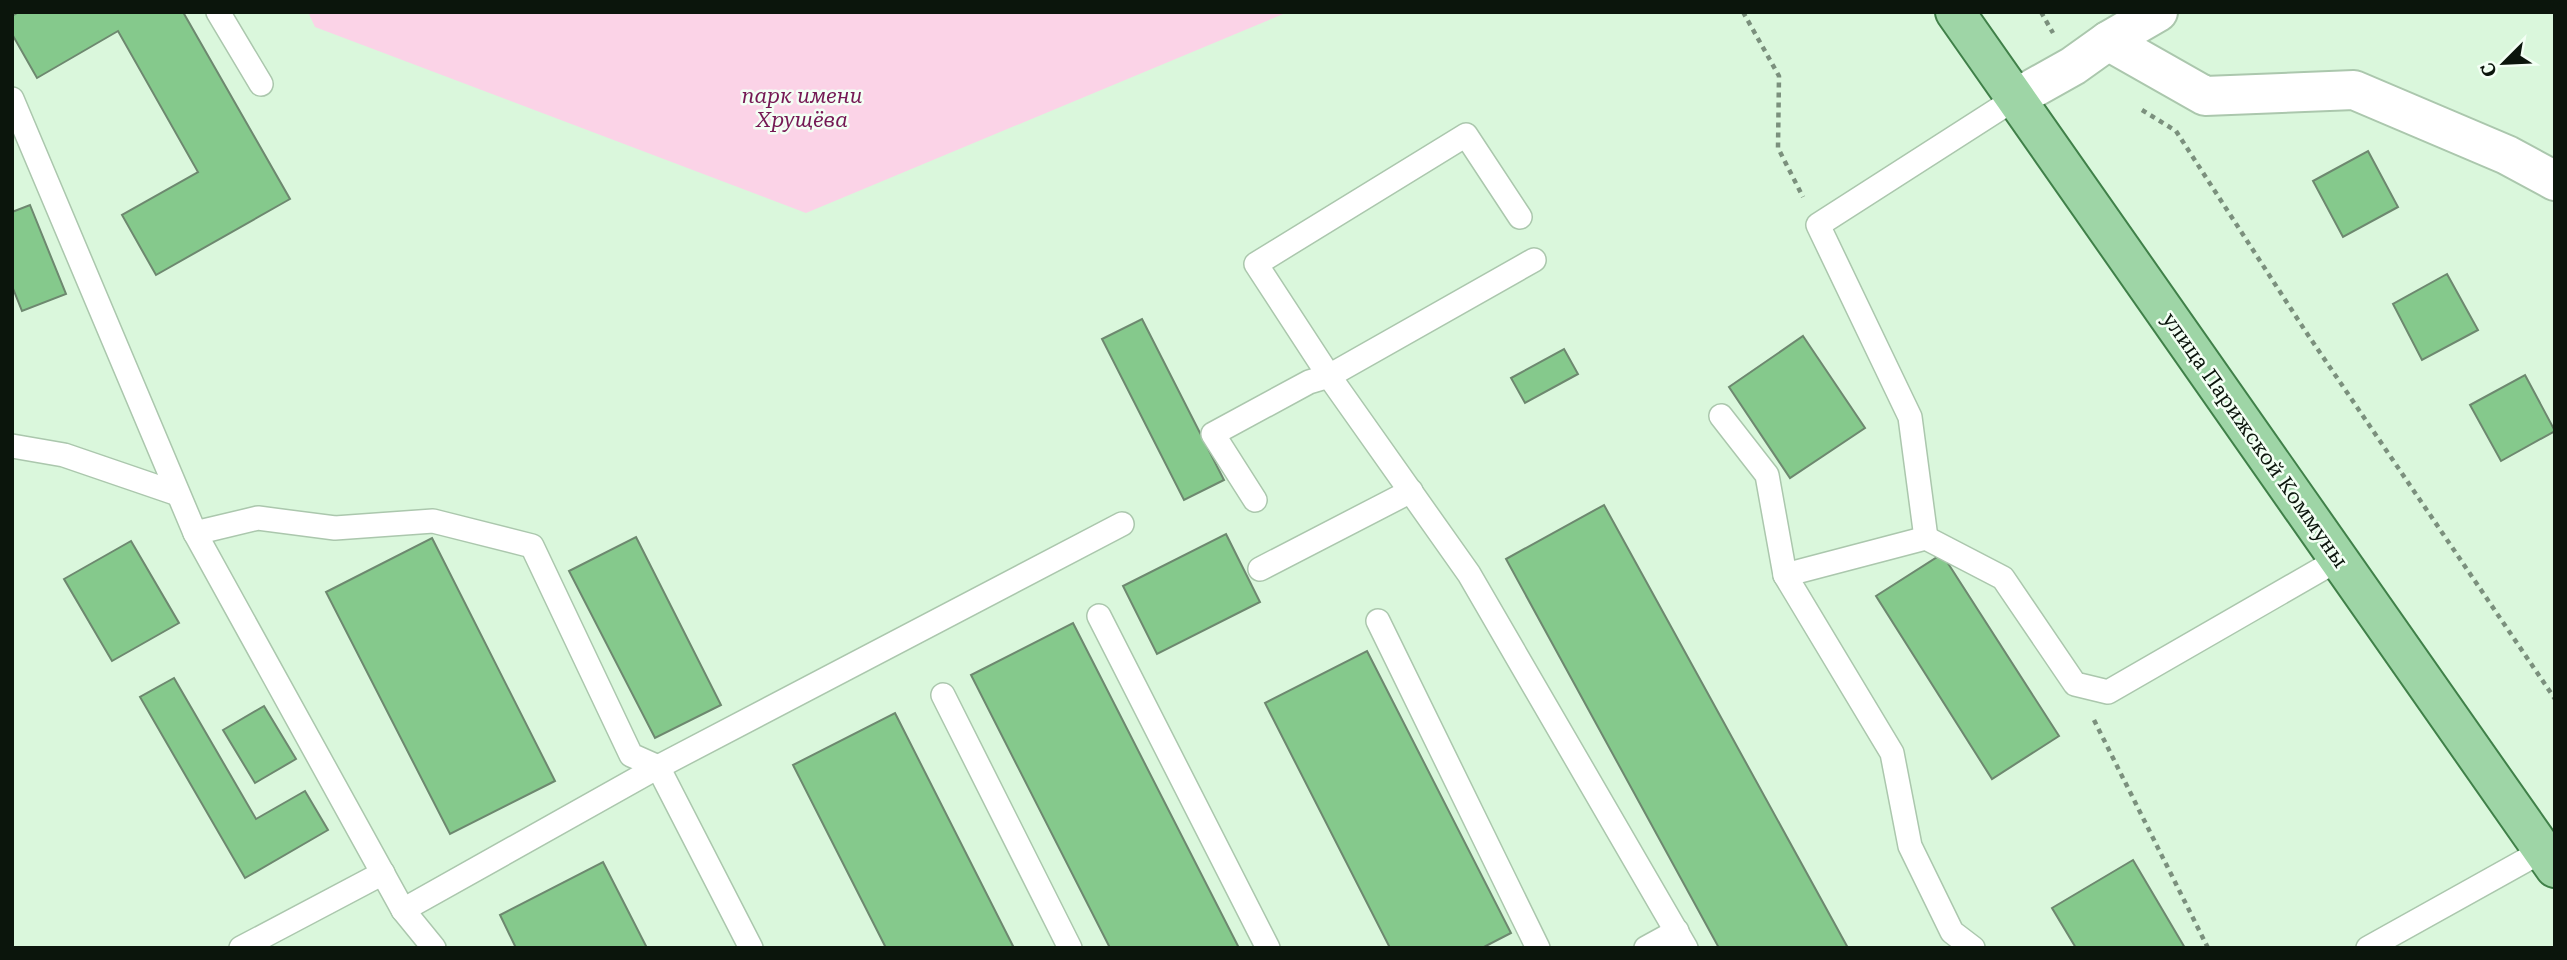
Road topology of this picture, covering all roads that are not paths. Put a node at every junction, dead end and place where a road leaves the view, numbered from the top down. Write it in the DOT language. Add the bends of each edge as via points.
graph roads {
  1 [pos="218,12"];
  2 [pos="1955,12"];
  3 [pos="2158,12"];
  4 [pos="2108,41"];
  5 [pos="261,84"];
  6 [pos="2016,98"];
  7 [pos="12,99"];
  8 [pos="2555,181"];
  9 [pos="1520,217"];
  10 [pos="1534,260"];
  11 [pos="1329,376"];
  12 [pos="1721,416"];
  13 [pos="12,446"];
  14 [pos="1411,491"];
  15 [pos="178,494"];
  16 [pos="1255,500"];
  17 [pos="1122,524"];
  18 [pos="195,533"];
  19 [pos="1927,538"];
  20 [pos="2339,559"];
  21 [pos="1260,569"];
  22 [pos="1785,575"];
  23 [pos="1099,616"];
  24 [pos="1378,621"];
  25 [pos="943,695"];
  26 [pos="658,767"];
  27 [pos="2548,859"];
  28 [pos="383,873"];
  29 [pos="403,910"];
  30 [pos="1682,939"];
  31 [pos="241,948"];
  32 [pos="434,948"];
  33 [pos="751,948"];
  34 [pos="1070,948"];
  35 [pos="1268,948"];
  36 [pos="1538,948"];
  37 [pos="1646,948"];
  38 [pos="1973,948"];
  39 [pos="2368,948"];
  1 -- 5 [label="lane"];
  2 -- 6 [label="main road, улица Парижской Коммуны"];
  3 -- 4 [label="street"];
  4 -- 6 [label="street"];
  4 -- 8 [label="street" via="2205,96 2354,90 2507,155"];
  6 -- 19 [label="lane" via="1818,225 1910,417"];
  6 -- 20 [label="main road, улица Парижской Коммуны"];
  7 -- 15 [label="lane"];
  9 -- 11 [label="lane" via="1466,135 1256,264"];
  10 -- 11 [label="lane"];
  11 -- 14 [label="lane"];
  11 -- 16 [label="lane" via="1309,382 1213,434"];
  12 -- 22 [label="lane" via="1767,475"];
  13 -- 15 [label="lane" via="64,455"];
  14 -- 21 [label="lane"];
  14 -- 30 [label="lane" via="1469,574"];
  15 -- 18 [label="lane"];
  17 -- 26 [label="lane"];
  18 -- 26 [label="lane" via="258,518 335,528 432,522 532,546 631,755"];
  18 -- 28 [label="lane"];
  19 -- 20 [label="lane" via="2003,578 2075,684 2108,692"];
  19 -- 22 [label="lane"];
  20 -- 27 [label="main road, улица Парижской Коммуны"];
  22 -- 38 [label="lane" via="1892,753 1910,846 1952,932"];
  23 -- 35 [label="lane"];
  24 -- 36 [label="lane"];
  25 -- 34 [label="lane"];
  26 -- 29 [label="lane"];
  26 -- 33 [label="lane"];
  27 -- 39 [label="lane"];
  28 -- 29 [label="lane"];
  28 -- 31 [label="lane"];
  29 -- 32 [label="lane"];
  30 -- 37 [label="lane"];
}
